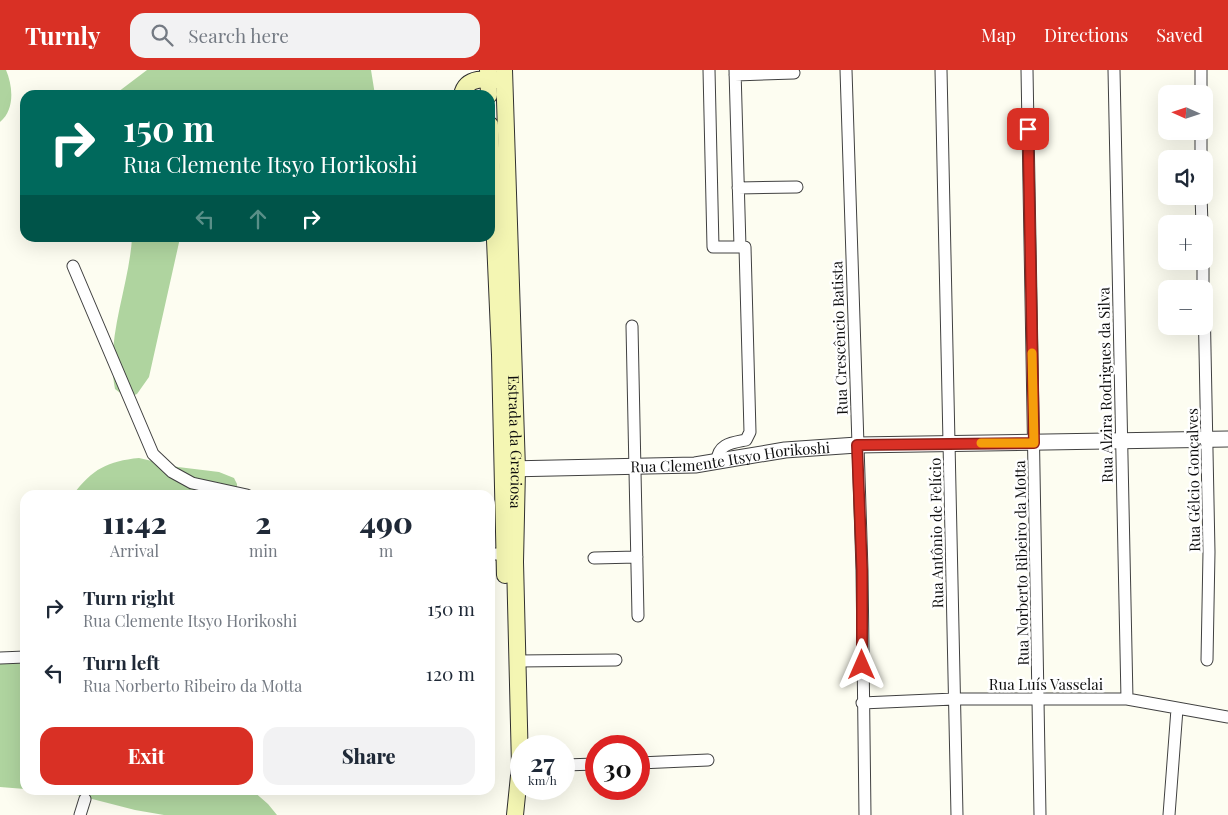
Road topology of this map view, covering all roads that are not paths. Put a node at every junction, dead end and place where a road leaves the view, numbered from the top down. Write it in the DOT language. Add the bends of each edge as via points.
graph roads {
  1 [pos="709,70"];
  2 [pos="846,70"];
  3 [pos="941,70"];
  4 [pos="1027,70"];
  5 [pos="1114,70"];
  6 [pos="1201,70"];
  7 [pos="735,72"];
  8 [pos="794,73"];
  9 [pos="495,79"];
  10 [pos="1201,85"];
  11 [pos="463,90"];
  12 [pos="797,187"];
  13 [pos="738,188"];
  14 [pos="495,236"];
  15 [pos="740,247"];
  16 [pos="73,266"];
  17 [pos="632,326"];
  18 [pos="1205,335"];
  19 [pos="1228,439"];
  20 [pos="1122,440"];
  21 [pos="1208,440"];
  22 [pos="949,443"];
  23 [pos="1034,443"];
  24 [pos="857,445"];
  25 [pos="717,461"];
  26 [pos="636,465"];
  27 [pos="509,469"];
  28 [pos="225,490"];
  29 [pos="497,554"];
  30 [pos="637,557"];
  31 [pos="594,558"];
  32 [pos="638,616"];
  33 [pos="20,657"];
  34 [pos="0,658"];
  35 [pos="616,660"];
  36 [pos="1207,660"];
  37 [pos="518,661"];
  38 [pos="1038,698"];
  39 [pos="954,699"];
  40 [pos="1127,699"];
  41 [pos="862,704"];
  42 [pos="1177,709"];
  43 [pos="1228,717"];
  44 [pos="520,735"];
  45 [pos="708,760"];
  46 [pos="650,762"];
  47 [pos="85,799"];
  48 [pos="516,800"];
  49 [pos="80,815"];
  50 [pos="504,815"];
  51 [pos="514,815"];
  52 [pos="865,815"];
  53 [pos="957,815"];
  54 [pos="1040,815"];
  55 [pos="1169,815"];
  1 -- 15 [label="street" via="714,248"];
  2 -- 24 [label="street, Rua Crescêncio Batista"];
  3 -- 22 [label="street, Rua Antônio de Felício"];
  4 -- 23 [label="street, Rua Norberto Ribeiro da Motta"];
  5 -- 20 [label="street, Rua Alzira Rodrigues da Silva"];
  6 -- 10 [label="street"];
  7 -- 8 [label="street"];
  7 -- 13 [label="street"];
  9 -- 11 [label="main road" via="470,82"];
  9 -- 27 [label="main road, Estrada da Graciosa"];
  12 -- 13 [label="street"];
  13 -- 15 [label="street"];
  14 -- 27 [label="main road, Estrada da Graciosa"];
  15 -- 25 [label="street" via="745,247 750,432 746,440 721,448"];
  16 -- 28 [label="street" via="154,454 172,472 192,483"];
  17 -- 26 [label="street"];
  18 -- 21 [label="street, Rua Gélcio Gonçalves"];
  19 -- 21 [label="street, Rua Clemente Itsyo Horikoshi"];
  20 -- 21 [label="street, Rua Clemente Itsyo Horikoshi"];
  20 -- 23 [label="street, Rua Clemente Itsyo Horikoshi"];
  20 -- 40 [label="street, Rua Alzira Rodrigues da Silva"];
  21 -- 36 [label="street, Rua Gélcio Gonçalves"];
  22 -- 23 [label="street, Rua Clemente Itsyo Horikoshi"];
  22 -- 24 [label="street, Rua Clemente Itsyo Horikoshi"];
  22 -- 39 [label="street, Rua Antônio de Felício"];
  23 -- 38 [label="street, Rua Norberto Ribeiro da Motta"];
  24 -- 25 [label="street, Rua Clemente Itsyo Horikoshi" via="785,450"];
  24 -- 41 [label="street, Rua Crescêncio Batista" via="862,570"];
  25 -- 26 [label="street, Rua Clemente Itsyo Horikoshi" via="695,465"];
  26 -- 27 [label="street, Rua Clemente Itsyo Horikoshi"];
  26 -- 30 [label="street"];
  27 -- 29 [label="main road, Estrada da Graciosa"];
  27 -- 37 [label="main road, Estrada da Graciosa" via="516,562"];
  29 -- 50 [label="main road, Estrada da Graciosa" via="510,784"];
  30 -- 31 [label="street"];
  30 -- 32 [label="street"];
  33 -- 34 [label="street"];
  35 -- 37 [label="street"];
  37 -- 44 [label="main road, Estrada da Graciosa"];
  38 -- 39 [label="street, Rua Luís Vasselai"];
  38 -- 40 [label="street, Rua Luís Vasselai"];
  38 -- 54 [label="street, Rua Norberto Ribeiro da Motta"];
  39 -- 41 [label="street, Rua Luís Vasselai"];
  39 -- 53 [label="street, Rua Antônio de Felício"];
  40 -- 42 [label="street, Rua Luís Vasselai"];
  41 -- 52 [label="street, Rua Crescêncio Batista"];
  42 -- 43 [label="street, Rua Luís Vasselai"];
  42 -- 55 [label="street"];
  45 -- 46 [label="street"];
  47 -- 49 [label="street"];
  48 -- 51 [label="main road, Estrada da Graciosa"];
}
